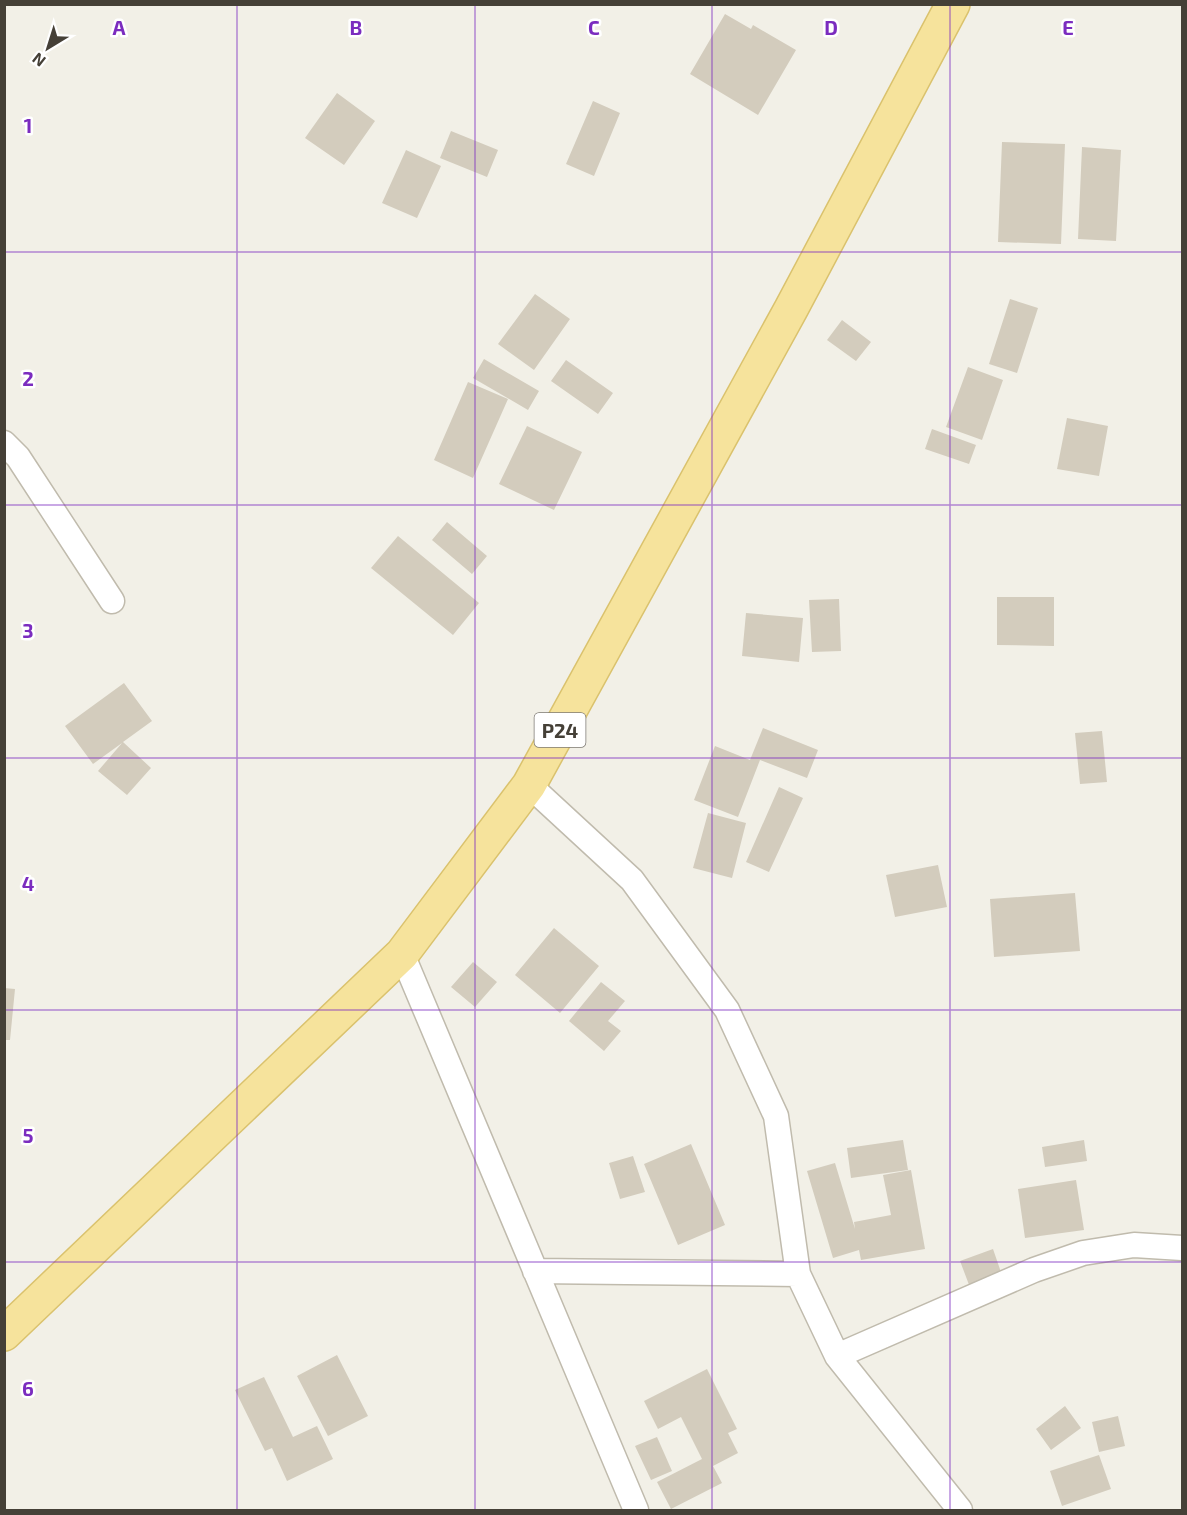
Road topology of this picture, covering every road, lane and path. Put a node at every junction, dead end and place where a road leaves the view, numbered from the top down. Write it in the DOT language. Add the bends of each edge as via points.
graph roads {
  1 [pos="953,4"];
  2 [pos="4,443"];
  3 [pos="112,601"];
  4 [pos="529,785"];
  5 [pos="402,954"];
  6 [pos="1182,1248"];
  7 [pos="535,1271"];
  8 [pos="798,1274"];
  9 [pos="4,1334"];
  10 [pos="837,1356"];
  11 [pos="636,1510"];
  12 [pos="960,1510"];
  1 -- 4 [label="main road, P24" via="791,309"];
  2 -- 3 [label="street" via="18,457"];
  4 -- 5 [label="main road, P24"];
  4 -- 8 [label="street" via="632,880 727,1010 776,1116"];
  5 -- 7 [label="street"];
  5 -- 9 [label="main road, P24"];
  6 -- 10 [label="street" via="1134,1245 1083,1252"];
  7 -- 8 [label="street"];
  7 -- 11 [label="street"];
  8 -- 10 [label="street"];
  10 -- 12 [label="street"];
}
